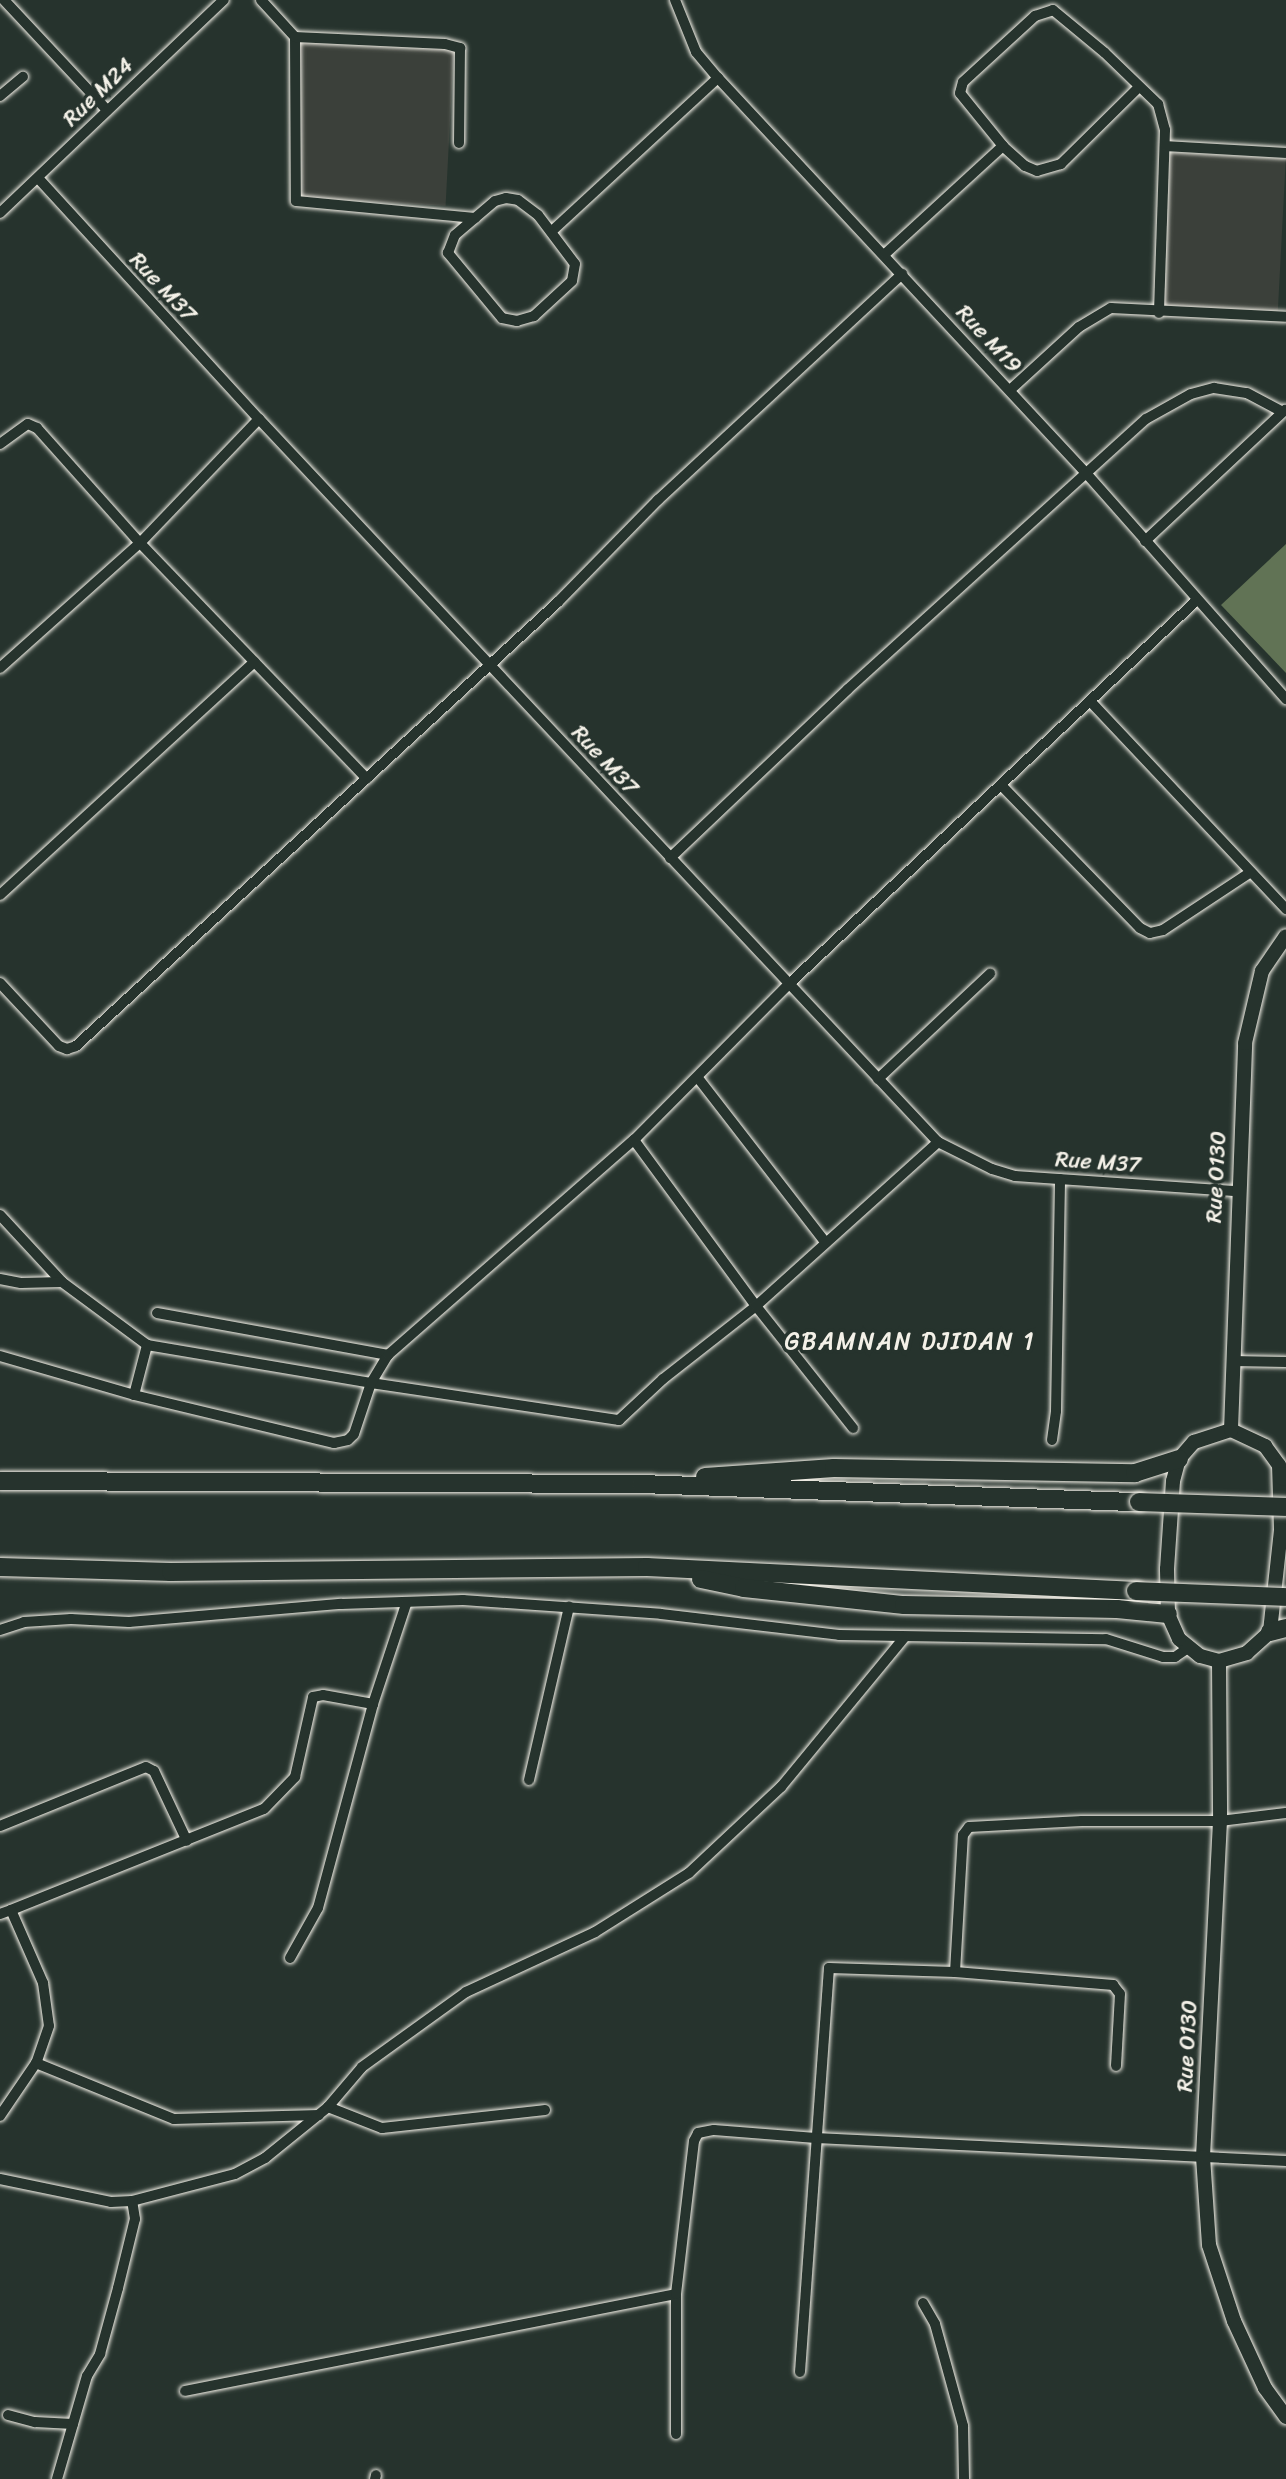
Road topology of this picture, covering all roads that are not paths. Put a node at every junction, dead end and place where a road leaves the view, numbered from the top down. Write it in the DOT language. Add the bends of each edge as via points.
graph roads {
  1 [pos="4,0"];
  2 [pos="224,0"];
  3 [pos="261,0"];
  4 [pos="675,0"];
  5 [pos="295,37"];
  6 [pos="23,77"];
  7 [pos="718,78"];
  8 [pos="1139,87"];
  9 [pos="0,96"];
  10 [pos="107,110"];
  11 [pos="459,143"];
  12 [pos="1003,146"];
  13 [pos="1165,146"];
  14 [pos="1286,153"];
  15 [pos="38,178"];
  16 [pos="0,213"];
  17 [pos="475,218"];
  18 [pos="552,231"];
  19 [pos="885,254"];
  20 [pos="902,274"];
  21 [pos="1159,313"];
  22 [pos="1286,317"];
  23 [pos="1010,390"];
  24 [pos="1284,410"];
  25 [pos="259,419"];
  26 [pos="0,444"];
  27 [pos="1086,473"];
  28 [pos="1145,541"];
  29 [pos="140,543"];
  30 [pos="1196,601"];
  31 [pos="254,662"];
  32 [pos="489,665"];
  33 [pos="0,668"];
  34 [pos="1286,699"];
  35 [pos="1090,701"];
  36 [pos="367,779"];
  37 [pos="1001,785"];
  38 [pos="670,858"];
  39 [pos="1251,872"];
  40 [pos="0,895"];
  41 [pos="1286,909"];
  42 [pos="1286,936"];
  43 [pos="990,974"];
  44 [pos="0,983"];
  45 [pos="790,983"];
  46 [pos="698,1078"];
  47 [pos="878,1079"];
  48 [pos="634,1140"];
  49 [pos="938,1142"];
  50 [pos="1060,1179"];
  51 [pos="1237,1191"];
  52 [pos="0,1215"];
  53 [pos="825,1242"];
  54 [pos="0,1279"];
  55 [pos="62,1282"];
  56 [pos="756,1306"];
  57 [pos="157,1313"];
  58 [pos="147,1345"];
  59 [pos="388,1355"];
  60 [pos="0,1356"];
  61 [pos="1232,1361"];
  62 [pos="1286,1362"];
  63 [pos="371,1383"];
  64 [pos="134,1395"];
  65 [pos="853,1428"];
  66 [pos="1231,1430"];
  67 [pos="1052,1440"];
  68 [pos="1179,1459"];
  69 [pos="1284,1476"];
  70 [pos="0,1481"];
  71 [pos="641,1484"];
  72 [pos="1286,1507"];
  73 [pos="0,1567"];
  74 [pos="647,1567"];
  75 [pos="1286,1597"];
  76 [pos="406,1604"];
  77 [pos="569,1607"];
  78 [pos="1168,1614"];
  79 [pos="0,1630"];
  80 [pos="1278,1630"];
  81 [pos="904,1638"];
  82 [pos="1188,1648"];
  83 [pos="1219,1661"];
  84 [pos="373,1704"];
  85 [pos="529,1780"];
  86 [pos="1286,1813"];
  87 [pos="1220,1821"];
  88 [pos="0,1826"];
  89 [pos="187,1841"];
  90 [pos="6,1912"];
  91 [pos="290,1958"];
  92 [pos="955,1972"];
  93 [pos="36,2063"];
  94 [pos="1116,2066"];
  95 [pos="545,2110"];
  96 [pos="324,2111"];
  97 [pos="0,2116"];
  98 [pos="816,2138"];
  99 [pos="1203,2157"];
  100 [pos="1286,2161"];
  101 [pos="0,2179"];
  102 [pos="132,2201"];
  103 [pos="676,2294"];
  104 [pos="923,2303"];
  105 [pos="800,2372"];
  106 [pos="185,2391"];
  107 [pos="8,2415"];
  108 [pos="1286,2417"];
  109 [pos="73,2424"];
  110 [pos="676,2434"];
  111 [pos="966,2478"];
  112 [pos="57,2479"];
  1 -- 10 [label="street"];
  2 -- 10 [label="street, Rue M24"];
  3 -- 5 [label="street"];
  4 -- 7 [label="street, Rue M19" via="696,52"];
  5 -- 11 [label="street" via="460,48"];
  5 -- 17 [label="street" via="296,201"];
  6 -- 9 [label="street"];
  7 -- 18 [label="street"];
  7 -- 19 [label="street, Rue M19"];
  8 -- 12 [label="street" via="1055,168 1037,171 1025,166"];
  8 -- 12 [label="street" via="1062,15 1043,11 960,87 962,100"];
  8 -- 13 [label="street" via="1163,111"];
  10 -- 15 [label="street, Rue M24"];
  12 -- 19 [label="street"];
  13 -- 14 [label="street"];
  13 -- 21 [label="street"];
  15 -- 16 [label="street, Rue M24"];
  15 -- 25 [label="street, Rue M37"];
  17 -- 18 [label="street" via="506,198 526,206"];
  17 -- 18 [label="street" via="455,235 448,253 496,312 509,320 534,316 572,281 575,264"];
  19 -- 20 [label="street, Rue M19"];
  20 -- 23 [label="street, Rue M19"];
  20 -- 32 [label="street"];
  21 -- 22 [label="street"];
  21 -- 23 [label="street" via="1101,311"];
  23 -- 27 [label="street, Rue M19"];
  24 -- 27 [label="street" via="1229,388 1203,390 1146,419"];
  24 -- 28 [label="street"];
  25 -- 29 [label="street"];
  25 -- 32 [label="street, Rue M37"];
  26 -- 29 [label="street" via="28,424 37,428"];
  27 -- 28 [label="street, Rue M19"];
  27 -- 38 [label="street"];
  28 -- 30 [label="street, Rue M19"];
  29 -- 31 [label="street"];
  29 -- 33 [label="street"];
  30 -- 34 [label="street, Rue M19"];
  30 -- 35 [label="street"];
  31 -- 36 [label="street"];
  31 -- 40 [label="street"];
  32 -- 36 [label="street"];
  32 -- 38 [label="street, Rue M37"];
  35 -- 37 [label="street"];
  35 -- 39 [label="street"];
  36 -- 44 [label="street" via="76,1046 59,1046"];
  37 -- 39 [label="street" via="1150,933 1163,930"];
  37 -- 45 [label="street"];
  38 -- 45 [label="street, Rue M37"];
  39 -- 41 [label="street"];
  42 -- 51 [label="street, Rue O130" via="1262,971 1245,1043"];
  43 -- 47 [label="street"];
  45 -- 46 [label="street"];
  45 -- 47 [label="street, Rue M37"];
  46 -- 48 [label="street"];
  46 -- 53 [label="street"];
  47 -- 49 [label="street, Rue M37"];
  48 -- 56 [label="street"];
  48 -- 59 [label="street"];
  49 -- 50 [label="street, Rue M37" via="1015,1176"];
  49 -- 53 [label="street"];
  50 -- 51 [label="street, Rue M37"];
  50 -- 67 [label="street"];
  51 -- 61 [label="street, Rue O130"];
  52 -- 55 [label="street"];
  53 -- 56 [label="street"];
  54 -- 55 [label="street"];
  55 -- 58 [label="street"];
  56 -- 63 [label="street" via="619,1420"];
  56 -- 65 [label="street"];
  57 -- 59 [label="street"];
  58 -- 63 [label="street"];
  58 -- 64 [label="street"];
  59 -- 63 [label="street"];
  60 -- 64 [label="street"];
  61 -- 62 [label="street"];
  61 -- 66 [label="street, Rue O130"];
  63 -- 64 [label="street" via="354,1434 334,1443"];
  66 -- 68 [label="street" via="1194,1442"];
  66 -- 69 [label="street" via="1265,1446"];
  68 -- 71 [label="highway" via="1135,1473 834,1468"];
  68 -- 78 [label="street" via="1173,1481"];
  69 -- 80 [label="street"];
  70 -- 71 [label="highway"];
  71 -- 72 [label="highway, bridge"];
  73 -- 74 [label="highway" via="171,1572"];
  74 -- 75 [label="highway, bridge"];
  74 -- 78 [label="highway" via="744,1588 904,1605"];
  76 -- 77 [label="street" via="463,1600"];
  76 -- 79 [label="street" via="341,1604 129,1622 24,1622"];
  76 -- 84 [label="street"];
  77 -- 81 [label="street" via="720,1619 805,1633"];
  77 -- 85 [label="street"];
  78 -- 82 [label="street"];
  80 -- 83 [label="street" via="1247,1653"];
  81 -- 82 [label="street" via="1106,1639 1163,1657 1175,1657"];
  81 -- 96 [label="street" via="781,1787 689,1873 595,1932 466,1992 362,2067"];
  82 -- 83 [label="street"];
  83 -- 87 [label="street, Rue O130"];
  84 -- 89 [label="street" via="313,1697 295,1777 282,1794 264,1809"];
  84 -- 91 [label="street" via="318,1908"];
  86 -- 87 [label="street"];
  87 -- 92 [label="street" via="969,1827 963,1835"];
  87 -- 99 [label="street, Rue O130"];
  88 -- 89 [label="street" via="146,1767 154,1771"];
  89 -- 90 [label="street"];
  90 -- 93 [label="street" via="43,1983 49,2026"];
  92 -- 94 [label="street" via="1113,1985 1120,1994"];
  92 -- 98 [label="street" via="829,1968"];
  93 -- 96 [label="street" via="174,2119"];
  93 -- 97 [label="street"];
  95 -- 96 [label="street" via="382,2128"];
  96 -- 102 [label="street" via="265,2158 235,2174"];
  98 -- 99 [label="street"];
  98 -- 103 [label="street" via="698,2133"];
  98 -- 105 [label="street"];
  99 -- 100 [label="street"];
  99 -- 108 [label="street, Rue O130" via="1209,2245 1234,2321 1265,2388"];
  101 -- 102 [label="street" via="111,2202"];
  102 -- 109 [label="street" via="135,2219 118,2288"];
  103 -- 106 [label="street"];
  103 -- 110 [label="street"];
  104 -- 111 [label="street" via="935,2324 963,2426"];
  107 -- 109 [label="street"];
  109 -- 112 [label="street"];
}
